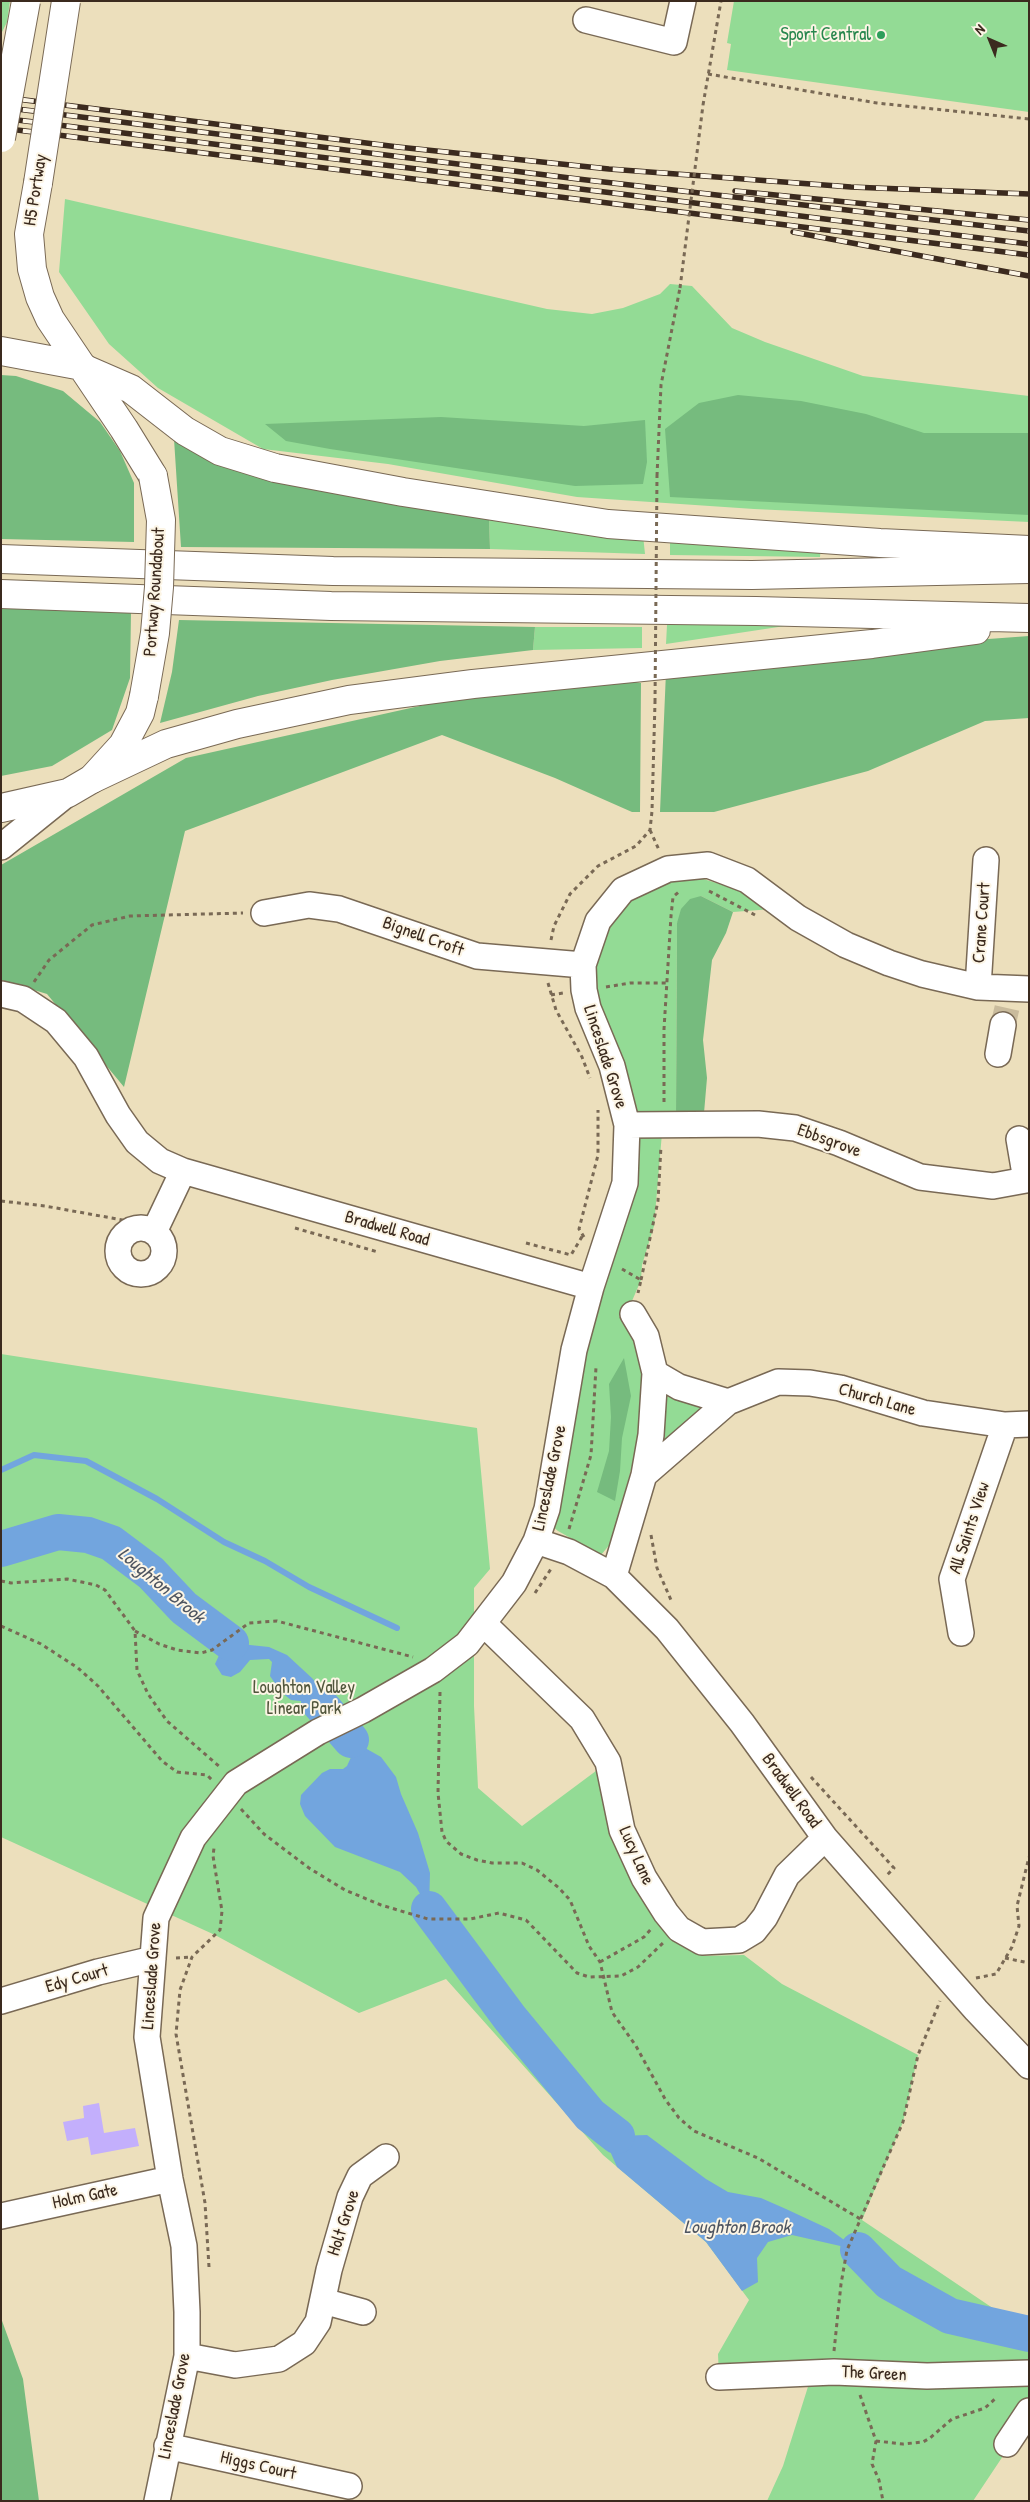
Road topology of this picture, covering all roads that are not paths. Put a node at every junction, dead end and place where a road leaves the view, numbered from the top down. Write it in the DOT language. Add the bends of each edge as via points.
graph roads {
  1 [pos="26,1"];
  2 [pos="66,1"];
  3 [pos="683,1"];
  4 [pos="586,20"];
  5 [pos="1,138"];
  6 [pos="1,352"];
  7 [pos="84,368"];
  8 [pos="1029,550"];
  9 [pos="1,559"];
  10 [pos="1029,569"];
  11 [pos="1,594"];
  12 [pos="1029,618"];
  13 [pos="1029,623"];
  14 [pos="92,779"];
  15 [pos="68,793"];
  16 [pos="1,808"];
  17 [pos="1,847"];
  18 [pos="986,860"];
  19 [pos="264,912"];
  20 [pos="583,965"];
  21 [pos="978,986"];
  22 [pos="12,996"];
  23 [pos="1012,1002"];
  24 [pos="998,1054"];
  25 [pos="626,1125"];
  26 [pos="1019,1139"];
  27 [pos="183,1171"];
  28 [pos="1027,1187"];
  29 [pos="155,1229"];
  30 [pos="591,1287"];
  31 [pos="633,1314"];
  32 [pos="655,1373"];
  33 [pos="728,1402"];
  34 [pos="1017,1424"];
  35 [pos="644,1475"];
  36 [pos="536,1541"];
  37 [pos="614,1576"];
  38 [pos="484,1624"];
  39 [pos="961,1633"];
  40 [pos="825,1838"];
  41 [pos="153,1959"];
  42 [pos="1,2001"];
  43 [pos="1029,2066"];
  44 [pos="386,2157"];
  45 [pos="170,2179"];
  46 [pos="1,2216"];
  47 [pos="323,2302"];
  48 [pos="363,2312"];
  49 [pos="186,2356"];
  50 [pos="1018,2373"];
  51 [pos="719,2377"];
  52 [pos="1029,2411"];
  53 [pos="1007,2444"];
  54 [pos="167,2446"];
  55 [pos="349,2486"];
  56 [pos="157,2501"];
  1 -- 5 [label="main road, bridge"];
  2 -- 7 [label="main road, H5 Portway, bridge" via="29,234 32,270 50,320"];
  3 -- 4 [label="street" via="674,42"];
  6 -- 7 [label="main road"];
  7 -- 8 [label="main road" via="131,389 185,431 220,451 295,472 608,524"];
  7 -- 14 [label="main road, Portway Roundabout, bridge" via="153,476 161,520 155,632 140,713 123,745"];
  9 -- 10 [label="main road" via="333,571 702,575"];
  11 -- 12 [label="main road" via="331,606"];
  13 -- 14 [label="main road" via="872,644 472,684 348,700 236,724 166,744"];
  14 -- 15 [label="main road, Portway Roundabout"];
  15 -- 16 [label="main road, Portway Roundabout"];
  15 -- 17 [label="street"];
  18 -- 21 [label="street, Crane Court"];
  19 -- 20 [label="street, Bignell Croft" via="309,905 339,909 477,956"];
  20 -- 21 [label="street, Linceslade Grove" via="598,921 623,890 668,869 708,865 747,880 798,918 846,945 922,974"];
  20 -- 25 [label="street, Linceslade Grove" via="588,1008 612,1066"];
  21 -- 23 [label="street, Linceslade Grove"];
  22 -- 27 [label="street, Bradwell Road" via="56,1021 86,1057 137,1142 160,1161"];
  23 -- 24 [label="street"];
  25 -- 28 [label="street, Ebbsgrove" via="758,1124 795,1128 920,1177"];
  25 -- 30 [label="street, Linceslade Grove" via="625,1183"];
  26 -- 28 [label="street, Ebbsgrove"];
  27 -- 29 [label="street"];
  27 -- 30 [label="street, Bradwell Road"];
  30 -- 36 [label="street, Linceslade Grove" via="574,1350 547,1510"];
  31 -- 32 [label="street" via="646,1336"];
  32 -- 33 [label="street" via="679,1387"];
  32 -- 35 [label="street" via="651,1435"];
  33 -- 34 [label="street, Church Lane" via="778,1382 810,1383 840,1388 923,1413"];
  33 -- 35 [label="street, Church Lane"];
  34 -- 39 [label="street, All Saints View" via="952,1579"];
  35 -- 37 [label="street"];
  36 -- 37 [label="street, Bradwell Road" via="569,1552"];
  36 -- 38 [label="street, Linceslade Grove" via="514,1582"];
  37 -- 40 [label="street, Bradwell Road" via="667,1629 742,1723"];
  38 -- 40 [label="street, Lucy Lane" via="582,1719 608,1762 622,1830 644,1878 672,1921 702,1942 739,1940 754,1931 788,1875"];
  38 -- 41 [label="street, Linceslade Grove" via="467,1644 433,1670 294,1746 193,1838 156,1918"];
  40 -- 43 [label="street, Bradwell Road" via="952,1984"];
  41 -- 42 [label="street, Edy Court"];
  41 -- 45 [label="street, Linceslade Grove" via="147,2037"];
  44 -- 47 [label="street, Holt Grove" via="360,2176 350,2197"];
  45 -- 46 [label="street, Holm Gate"];
  45 -- 49 [label="street, Linceslade Grove" via="184,2246"];
  47 -- 48 [label="street"];
  47 -- 49 [label="street, Holt Grove" via="318,2322 304,2343 279,2359 235,2365"];
  49 -- 54 [label="street, Linceslade Grove"];
  50 -- 51 [label="street, The Green" via="927,2376 834,2372"];
  52 -- 53 [label="street"];
  54 -- 55 [label="street, Higgs Court"];
  54 -- 56 [label="street, Linceslade Grove"];
}
